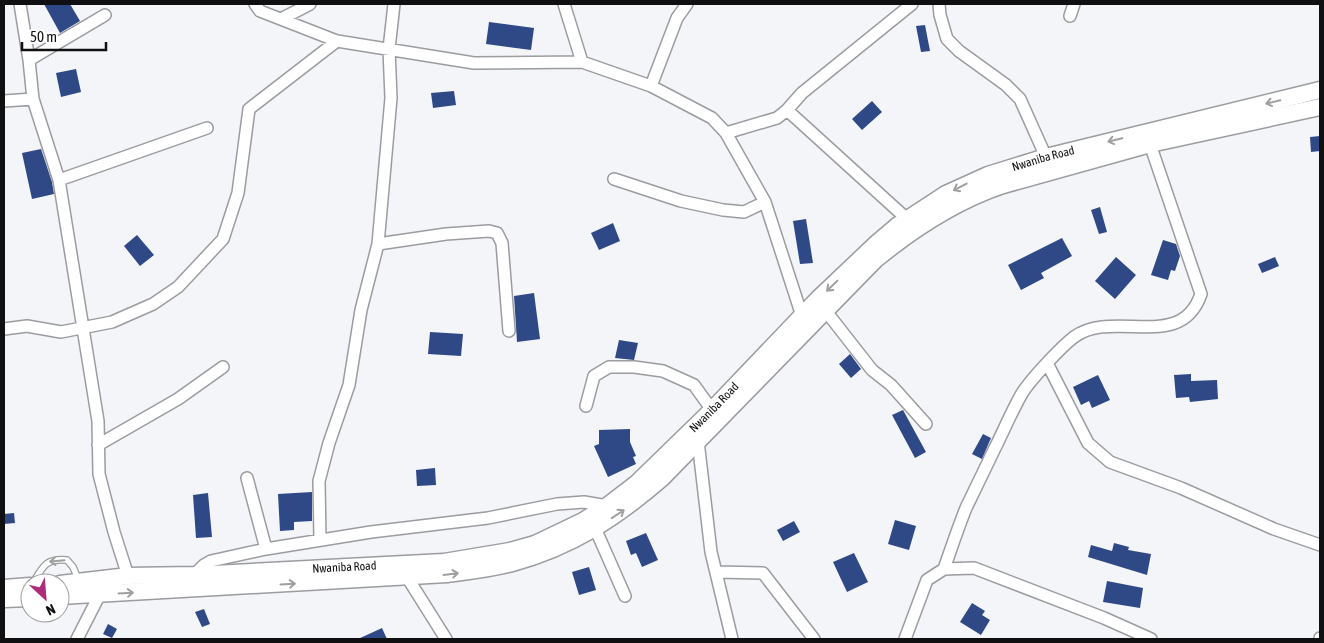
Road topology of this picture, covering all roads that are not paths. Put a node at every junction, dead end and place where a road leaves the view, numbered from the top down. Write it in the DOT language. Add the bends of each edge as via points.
graph roads {
  1 [pos="20,4"];
  2 [pos="255,4"];
  3 [pos="310,4"];
  4 [pos="394,4"];
  5 [pos="564,4"];
  6 [pos="687,4"];
  7 [pos="912,4"];
  8 [pos="939,4"];
  9 [pos="1074,4"];
  10 [pos="105,15"];
  11 [pos="1070,16"];
  12 [pos="281,18"];
  13 [pos="337,41"];
  14 [pos="389,49"];
  15 [pos="29,60"];
  16 [pos="582,62"];
  17 [pos="651,86"];
  18 [pos="1320,90"];
  19 [pos="33,99"];
  20 [pos="4,102"];
  21 [pos="1320,107"];
  22 [pos="787,110"];
  23 [pos="207,128"];
  24 [pos="726,133"];
  25 [pos="1150,144"];
  26 [pos="1046,157"];
  27 [pos="614,179"];
  28 [pos="59,180"];
  29 [pos="765,202"];
  30 [pos="907,219"];
  31 [pos="378,244"];
  32 [pos="826,310"];
  33 [pos="802,316"];
  34 [pos="4,329"];
  35 [pos="82,329"];
  36 [pos="509,331"];
  37 [pos="1047,363"];
  38 [pos="223,366"];
  39 [pos="586,406"];
  40 [pos="712,410"];
  41 [pos="926,424"];
  42 [pos="698,442"];
  43 [pos="98,445"];
  44 [pos="247,478"];
  45 [pos="607,506"];
  46 [pos="595,528"];
  47 [pos="320,540"];
  48 [pos="1320,545"];
  49 [pos="266,549"];
  50 [pos="944,569"];
  51 [pos="717,572"];
  52 [pos="39,573"];
  53 [pos="194,575"];
  54 [pos="128,576"];
  55 [pos="408,577"];
  56 [pos="80,583"];
  57 [pos="70,584"];
  58 [pos="20,587"];
  59 [pos="4,588"];
  60 [pos="100,594"];
  61 [pos="70,596"];
  62 [pos="625,596"];
  63 [pos="20,598"];
  64 [pos="4,599"];
  65 [pos="76,639"];
  66 [pos="446,639"];
  67 [pos="732,639"];
  68 [pos="814,639"];
  69 [pos="905,639"];
  70 [pos="1151,639"];
  1 -- 15 [label="street"];
  2 -- 12 [label="street" via="260,11"];
  3 -- 12 [label="street"];
  4 -- 14 [label="street"];
  5 -- 16 [label="street"];
  6 -- 17 [label="street" via="677,18"];
  7 -- 22 [label="street" via="802,93"];
  8 -- 26 [label="street" via="947,38 1020,99"];
  9 -- 11 [label="street"];
  10 -- 15 [label="street"];
  12 -- 13 [label="street"];
  13 -- 14 [label="street"];
  13 -- 35 [label="street" via="249,109 238,193 223,239 211,254 178,287 153,304 112,322"];
  14 -- 16 [label="street" via="474,63"];
  14 -- 31 [label="street" via="391,98"];
  15 -- 19 [label="street"];
  16 -- 17 [label="street"];
  17 -- 24 [label="street" via="712,118"];
  18 -- 26 [label="main road, Nwaniba Road, one-way"];
  19 -- 20 [label="street"];
  19 -- 28 [label="street"];
  21 -- 25 [label="main road"];
  22 -- 24 [label="street" via="777,118"];
  22 -- 30 [label="street"];
  23 -- 28 [label="street"];
  24 -- 29 [label="street"];
  25 -- 32 [label="main road" via="981,192 957,204 902,238 875,260"];
  25 -- 37 [label="street" via="1201,294 1197,304 1187,318 1166,326 1116,325 1089,329 1074,337"];
  26 -- 30 [label="main road, Nwaniba Road, one-way" via="969,183"];
  27 -- 29 [label="street" via="681,201 723,210 744,212"];
  28 -- 35 [label="street"];
  29 -- 33 [label="street"];
  30 -- 33 [label="main road, Nwaniba Road, one-way" via="877,243"];
  31 -- 36 [label="street" via="446,234 497,233 502,243"];
  31 -- 47 [label="street" via="361,310 349,385 319,481"];
  32 -- 41 [label="street" via="872,370 891,385"];
  32 -- 42 [label="main road"];
  33 -- 40 [label="main road, Nwaniba Road"];
  34 -- 35 [label="street" via="27,326 61,332"];
  35 -- 43 [label="street" via="98,421"];
  37 -- 48 [label="street" via="1088,443 1110,462"];
  37 -- 50 [label="street" via="1022,394 966,508"];
  38 -- 43 [label="street" via="178,399"];
  39 -- 40 [label="street" via="594,376 610,367 634,367 663,371 694,386"];
  40 -- 45 [label="main road, Nwaniba Road" via="637,483"];
  46 -- 42 [label="main road, one-way" via="639,498"];
  42 -- 51 [label="street" via="711,552"];
  43 -- 54 [label="street" via="99,474"];
  44 -- 49 [label="street"];
  45 -- 47 [label="street" via="584,502 557,504 488,518"];
  45 -- 53 [label="main road, Nwaniba Road" via="535,544 488,556 444,562"];
  55 -- 46 [label="main road, one-way" via="511,564 541,554"];
  46 -- 62 [label="street"];
  47 -- 49 [label="street"];
  49 -- 53 [label="street" via="210,561"];
  50 -- 69 [label="street" via="927,580"];
  50 -- 70 [label="street" via="974,568"];
  51 -- 67 [label="street"];
  51 -- 68 [label="street" via="763,573"];
  56 -- 52 [label="lane, one-way" via="67,560 50,561"];
  53 -- 54 [label="main road, Nwaniba Road"];
  54 -- 56 [label="main road, Nwaniba Road"];
  60 -- 55 [label="main road, one-way"];
  55 -- 66 [label="street"];
  56 -- 57 [label="main road, Nwaniba Road"];
  58 -- 59 [label="main road"];
  60 -- 61 [label="main road"];
  60 -- 65 [label="street"];
  63 -- 64 [label="main road"];
}
